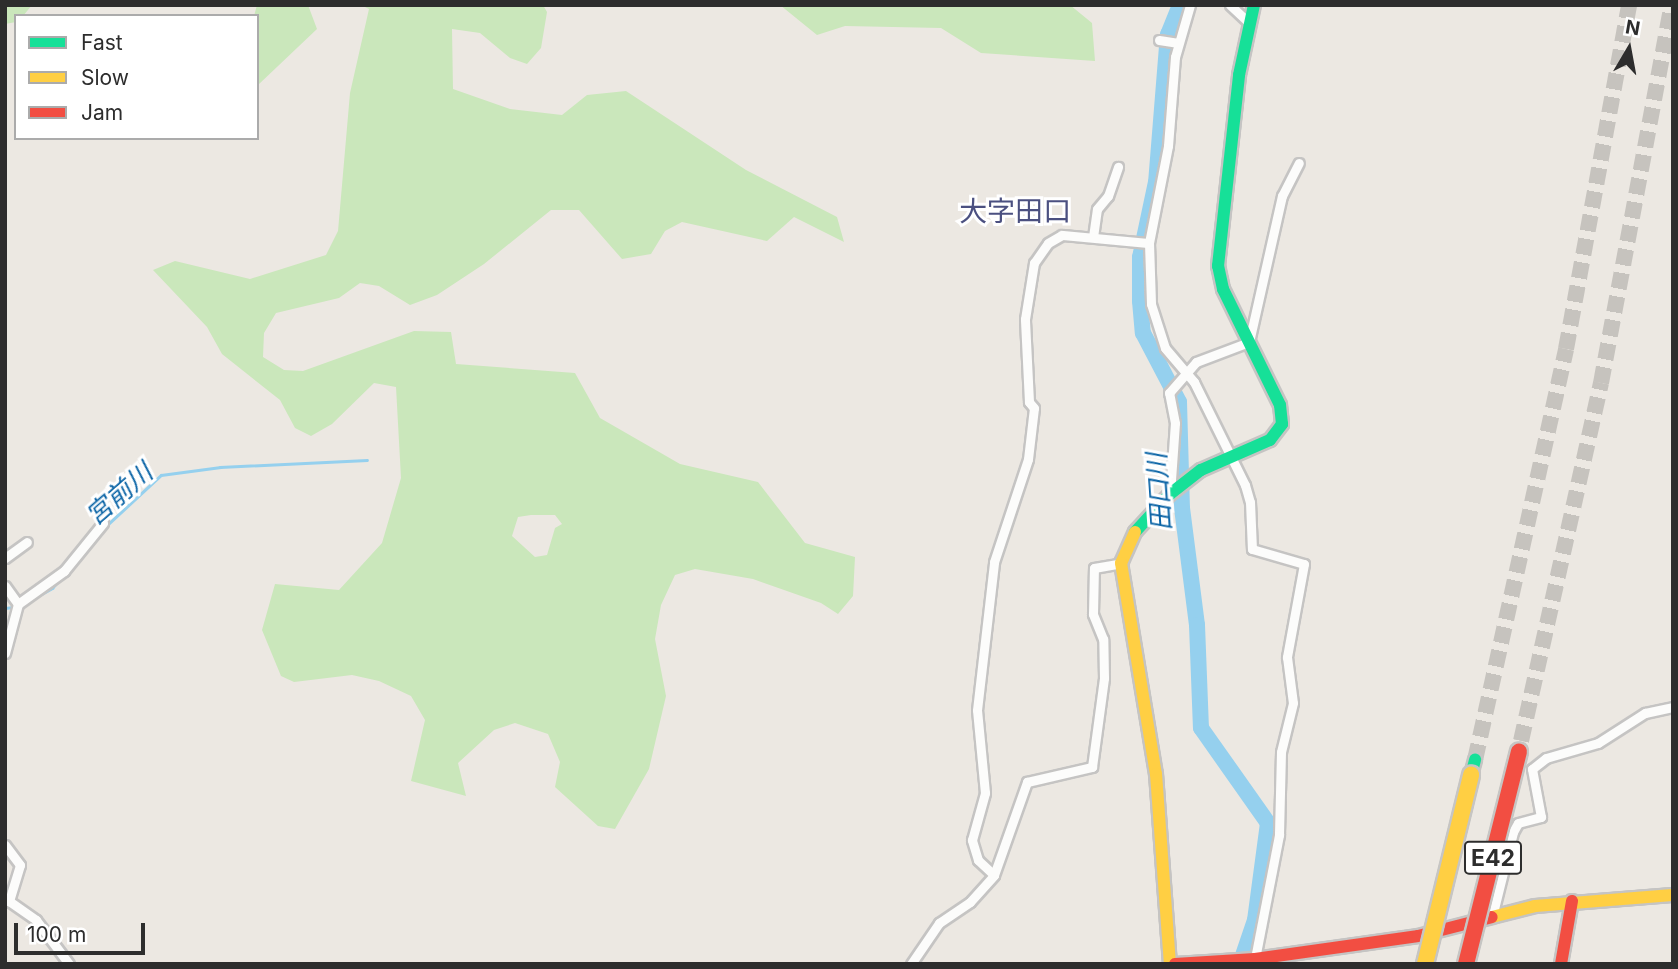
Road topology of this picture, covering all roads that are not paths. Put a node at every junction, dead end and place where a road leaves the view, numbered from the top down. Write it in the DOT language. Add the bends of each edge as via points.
graph roads {
  1 [pos="1190,5"];
  2 [pos="1230,5"];
  3 [pos="1254,5"];
  4 [pos="1249,23"];
  5 [pos="1160,40"];
  6 [pos="1176,43"];
  7 [pos="1299,163"];
  8 [pos="1118,167"];
  9 [pos="1093,237"];
  10 [pos="1149,243"];
  11 [pos="1249,342"];
  12 [pos="1183,376"];
  13 [pos="1230,457"];
  14 [pos="1174,490"];
  15 [pos="103,523"];
  16 [pos="27,542"];
  17 [pos="5,558"];
  18 [pos="1121,563"];
  19 [pos="5,586"];
  20 [pos="18,604"];
  21 [pos="5,653"];
  22 [pos="1673,706"];
  23 [pos="1520,746"];
  24 [pos="1473,768"];
  25 [pos="5,845"];
  26 [pos="994,875"];
  27 [pos="1673,895"];
  28 [pos="1572,901"];
  29 [pos="1492,917"];
  30 [pos="1253,959"];
  31 [pos="69,964"];
  32 [pos="911,964"];
  33 [pos="1172,964"];
  34 [pos="1425,964"];
  35 [pos="1466,964"];
  36 [pos="1561,964"];
  1 -- 6 [label="street"];
  2 -- 4 [label="street"];
  3 -- 4 [label="main road"];
  4 -- 11 [label="main road" via="1218,266 1223,289"];
  5 -- 6 [label="street"];
  6 -- 10 [label="street" via="1168,146"];
  7 -- 11 [label="street" via="1282,196"];
  8 -- 9 [label="street" via="1108,196 1097,209"];
  9 -- 10 [label="street"];
  9 -- 26 [label="street" via="1062,235 1048,243 1034,263 1025,319 1029,402 1034,408 1028,459 994,562 977,710 985,793 972,840 978,860"];
  10 -- 12 [label="street" via="1148,274 1156,326"];
  11 -- 12 [label="street" via="1202,358"];
  11 -- 13 [label="main road" via="1283,420 1275,436"];
  12 -- 13 [label="street" via="1194,382"];
  12 -- 14 [label="street" via="1170,391"];
  13 -- 14 [label="main road" via="1197,472"];
  13 -- 30 [label="street" via="1250,502 1252,549 1304,564 1287,657 1293,703 1281,752 1279,835"];
  14 -- 18 [label="main road" via="1137,527"];
  15 -- 20 [label="street" via="59,576"];
  16 -- 17 [label="street"];
  18 -- 26 [label="street" via="1094,568 1093,614 1103,639 1104,678 1091,767 1027,782"];
  18 -- 33 [label="main road" via="1156,774"];
  19 -- 20 [label="street"];
  20 -- 21 [label="street"];
  22 -- 29 [label="street" via="1645,713 1598,743 1546,758 1532,769 1541,817 1518,823 1513,832"];
  23 -- 35 [label="main road, E42, bridge"];
  24 -- 34 [label="main road, E42, bridge"];
  25 -- 31 [label="street" via="20,869 9,901 36,920"];
  26 -- 32 [label="street" via="970,902 939,923"];
  27 -- 28 [label="main road"];
  28 -- 29 [label="main road"];
  28 -- 36 [label="main road"];
  29 -- 30 [label="main road" via="1418,936"];
  30 -- 33 [label="main road"];
}
